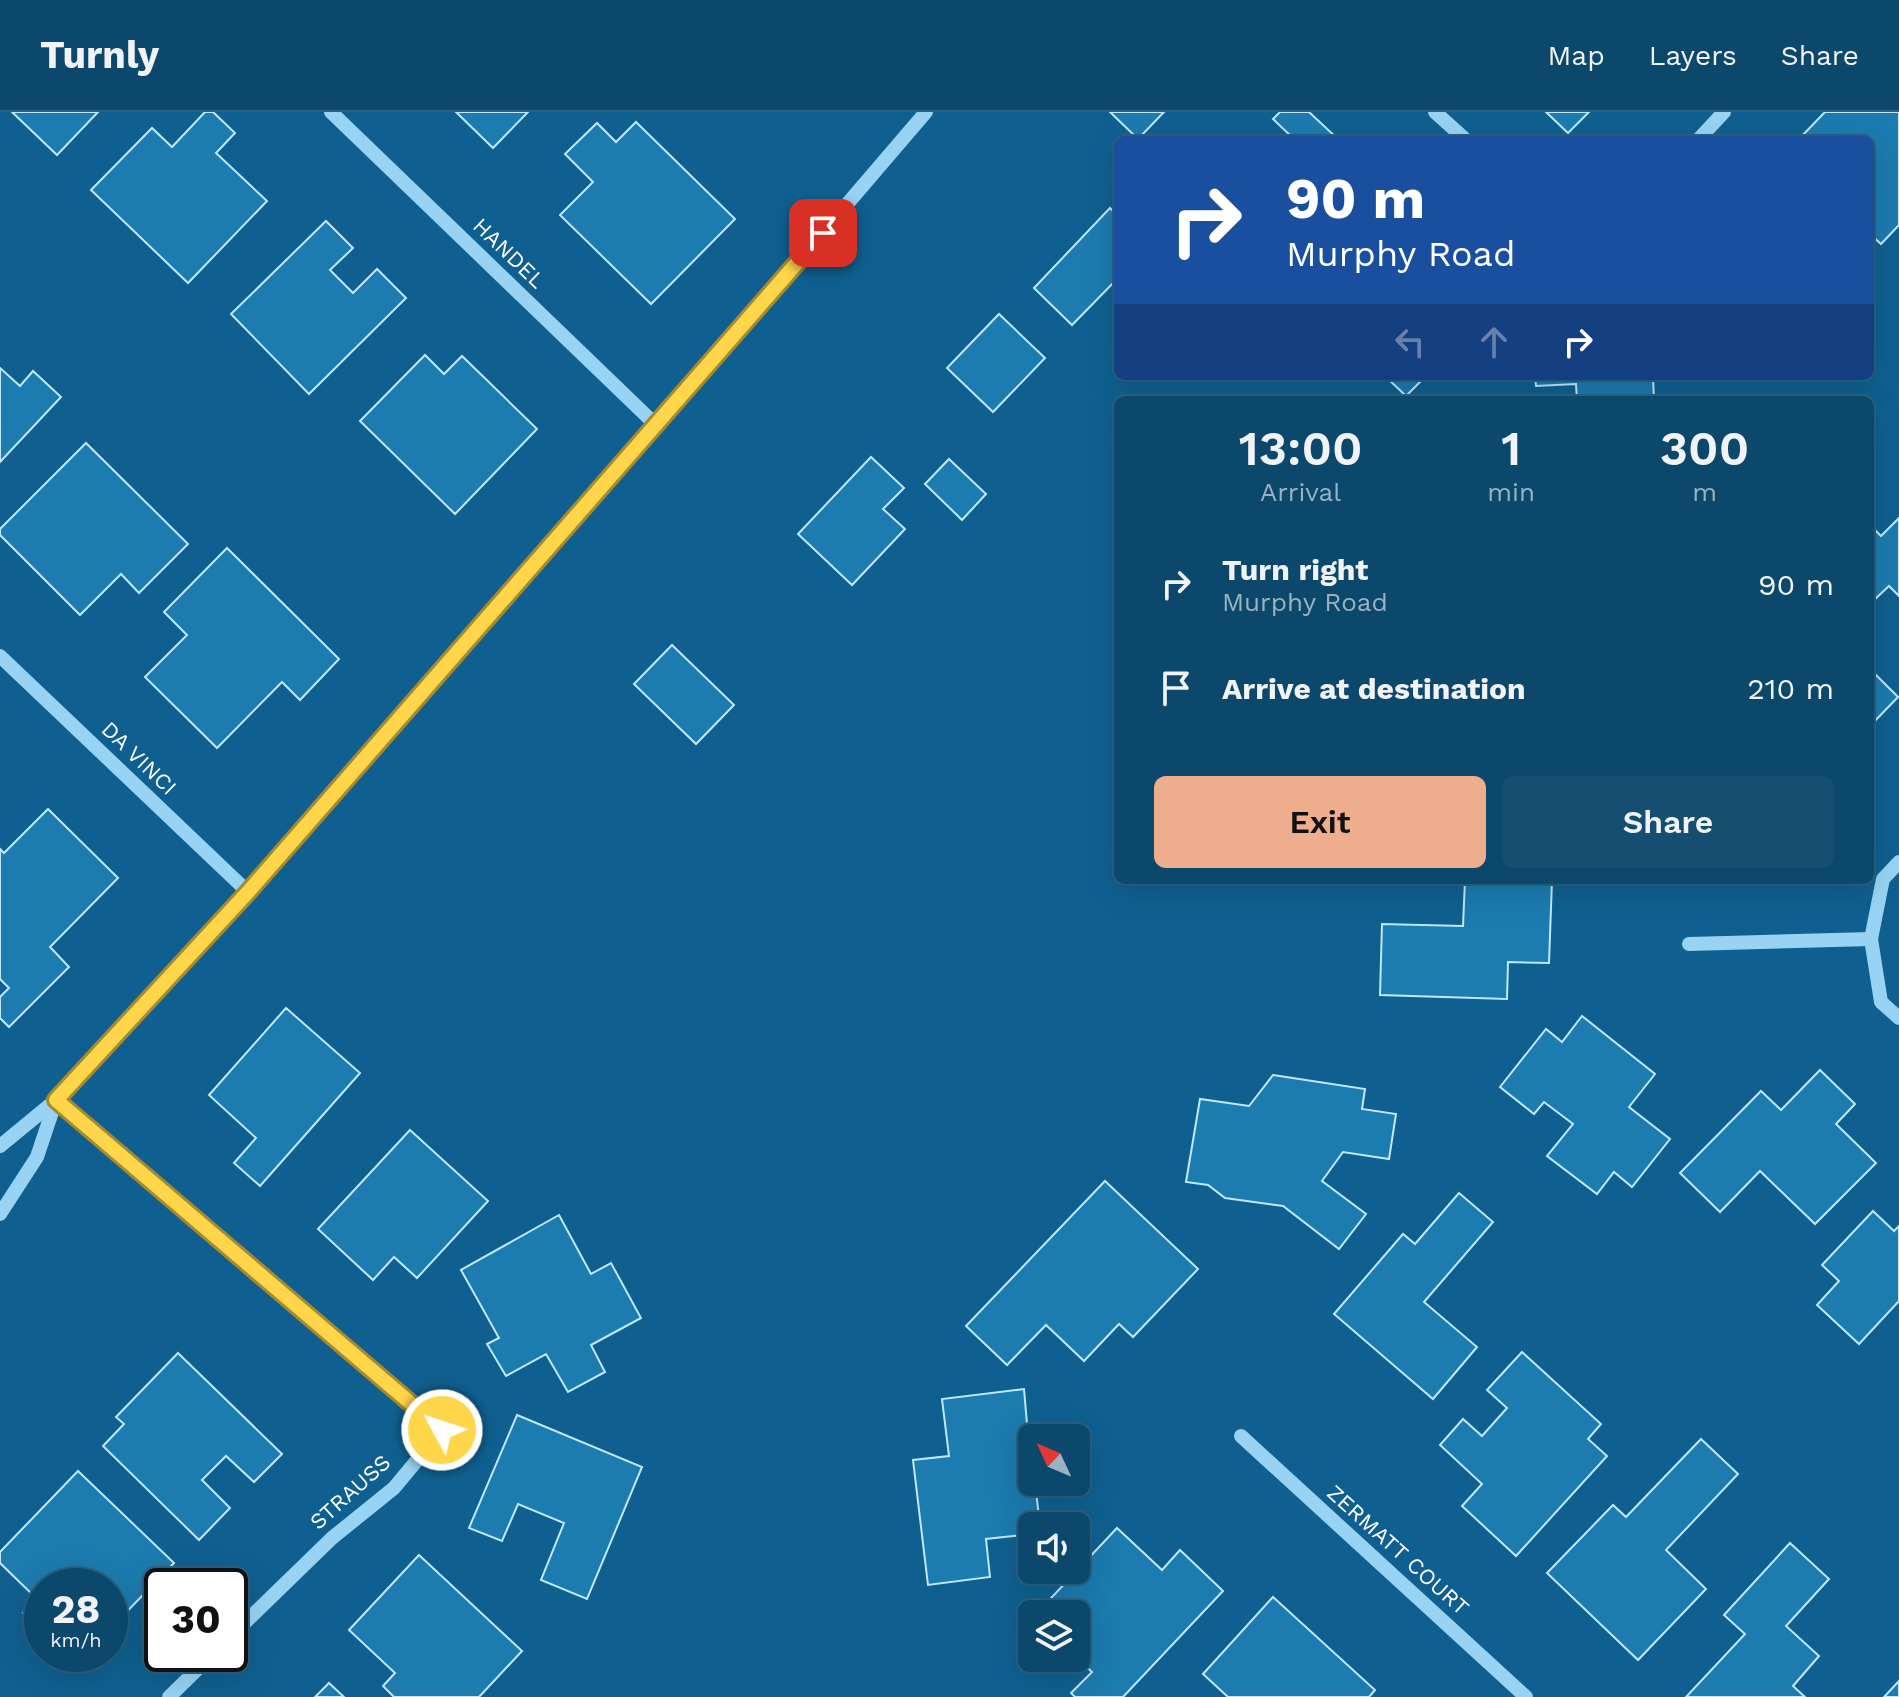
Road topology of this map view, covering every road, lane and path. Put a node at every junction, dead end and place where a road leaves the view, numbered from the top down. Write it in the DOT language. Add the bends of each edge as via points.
graph roads {
  1 [pos="331,112"];
  2 [pos="926,112"];
  3 [pos="1435,112"];
  4 [pos="1724,112"];
  5 [pos="1462,136"];
  6 [pos="1702,136"];
  7 [pos="657,426"];
  8 [pos="0,656"];
  9 [pos="1899,862"];
  10 [pos="248,892"];
  11 [pos="1871,939"];
  12 [pos="1689,944"];
  13 [pos="1899,1018"];
  14 [pos="56,1100"];
  15 [pos="0,1146"];
  16 [pos="0,1214"];
  17 [pos="1241,1436"];
  18 [pos="248,1620"];
  19 [pos="195,1672"];
  20 [pos="169,1697"];
  21 [pos="1526,1697"];
  1 -- 7 [label="street, HANDEL"];
  2 -- 7 [label="street"];
  3 -- 5 [label="street"];
  4 -- 6 [label="street"];
  7 -- 10 [label="street"];
  8 -- 10 [label="street, DA VINCI"];
  9 -- 11 [label="street" via="1883,879"];
  10 -- 14 [label="street"];
  11 -- 12 [label="street"];
  11 -- 13 [label="street" via="1881,1002"];
  14 -- 15 [label="street"];
  14 -- 16 [label="street" via="37,1157"];
  14 -- 18 [label="street, STRAUSS" via="442,1430 394,1488 332,1538"];
  17 -- 21 [label="street, ZERMATT COURT"];
  19 -- 20 [label="street"];
}
